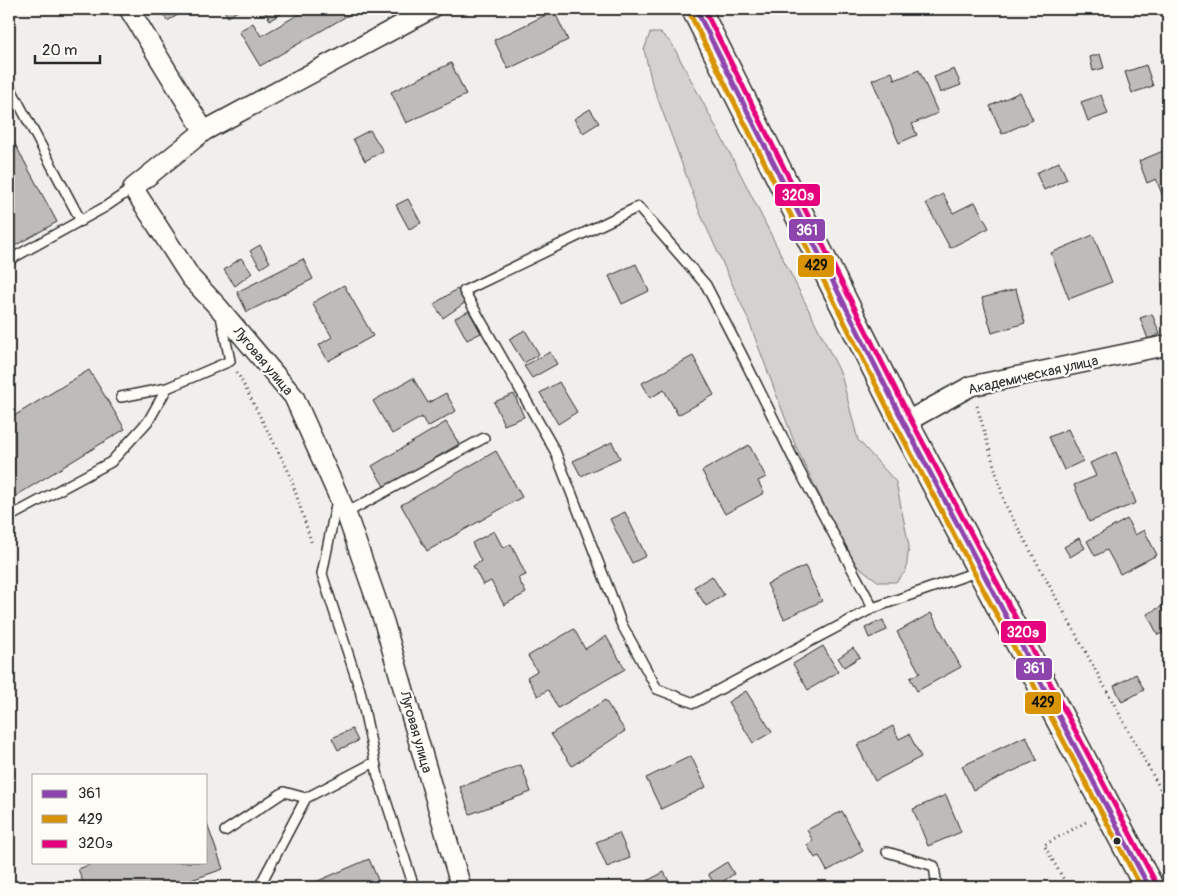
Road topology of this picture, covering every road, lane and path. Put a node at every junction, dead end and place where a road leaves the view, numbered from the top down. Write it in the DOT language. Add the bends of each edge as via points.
graph roads {
  1 [pos="129,9"];
  2 [pos="430,9"];
  3 [pos="696,9"];
  4 [pos="9,85"];
  5 [pos="204,132"];
  6 [pos="133,188"];
  7 [pos="80,221"];
  8 [pos="9,260"];
  9 [pos="219,308"];
  10 [pos="1168,345"];
  11 [pos="230,361"];
  12 [pos="971,386"];
  13 [pos="167,388"];
  14 [pos="121,397"];
  15 [pos="904,423"];
  16 [pos="484,438"];
  17 [pos="338,495"];
  18 [pos="346,513"];
  19 [pos="9,517"];
  20 [pos="981,570"];
  21 [pos="322,574"];
  22 [pos="873,608"];
  23 [pos="375,762"];
  24 [pos="306,798"];
  25 [pos="1168,802"];
  26 [pos="1086,822"];
  27 [pos="225,830"];
  28 [pos="887,852"];
  29 [pos="259,887"];
  30 [pos="414,887"];
  31 [pos="461,887"];
  32 [pos="937,887"];
  33 [pos="1068,887"];
  34 [pos="1149,887"];
  1 -- 5 [label="street"];
  2 -- 5 [label="street"];
  3 -- 15 [label="main road"];
  4 -- 7 [label="lane"];
  5 -- 6 [label="street"];
  6 -- 7 [label="lane"];
  6 -- 9 [label="street, Луговая улица" via="191,278"];
  7 -- 8 [label="lane"];
  9 -- 11 [label="lane"];
  9 -- 17 [label="street, Луговая улица" via="294,397"];
  10 -- 12 [label="street, Академическая улица"];
  11 -- 13 [label="lane"];
  11 -- 21 [label="path" via="289,472"];
  12 -- 15 [label="street, Академическая улица"];
  12 -- 25 [label="path" via="1004,504"];
  13 -- 14 [label="lane"];
  13 -- 19 [label="lane" via="149,420 111,462"];
  15 -- 20 [label="main road"];
  16 -- 18 [label="lane"];
  17 -- 18 [label="street, Луговая улица"];
  17 -- 21 [label="lane"];
  18 -- 31 [label="street, Луговая улица" via="384,622"];
  20 -- 22 [label="lane"];
  20 -- 34 [label="main road"];
  21 -- 23 [label="lane" via="360,690"];
  22 -- 22 [label="lane" via="694,703 657,689 621,623 555,451 464,291 638,207 706,285"];
  23 -- 24 [label="lane"];
  23 -- 30 [label="lane"];
  24 -- 27 [label="lane" via="284,792"];
  24 -- 29 [label="lane"];
  26 -- 33 [label="path" via="1044,845"];
  28 -- 32 [label="lane" via="934,866"];
}
